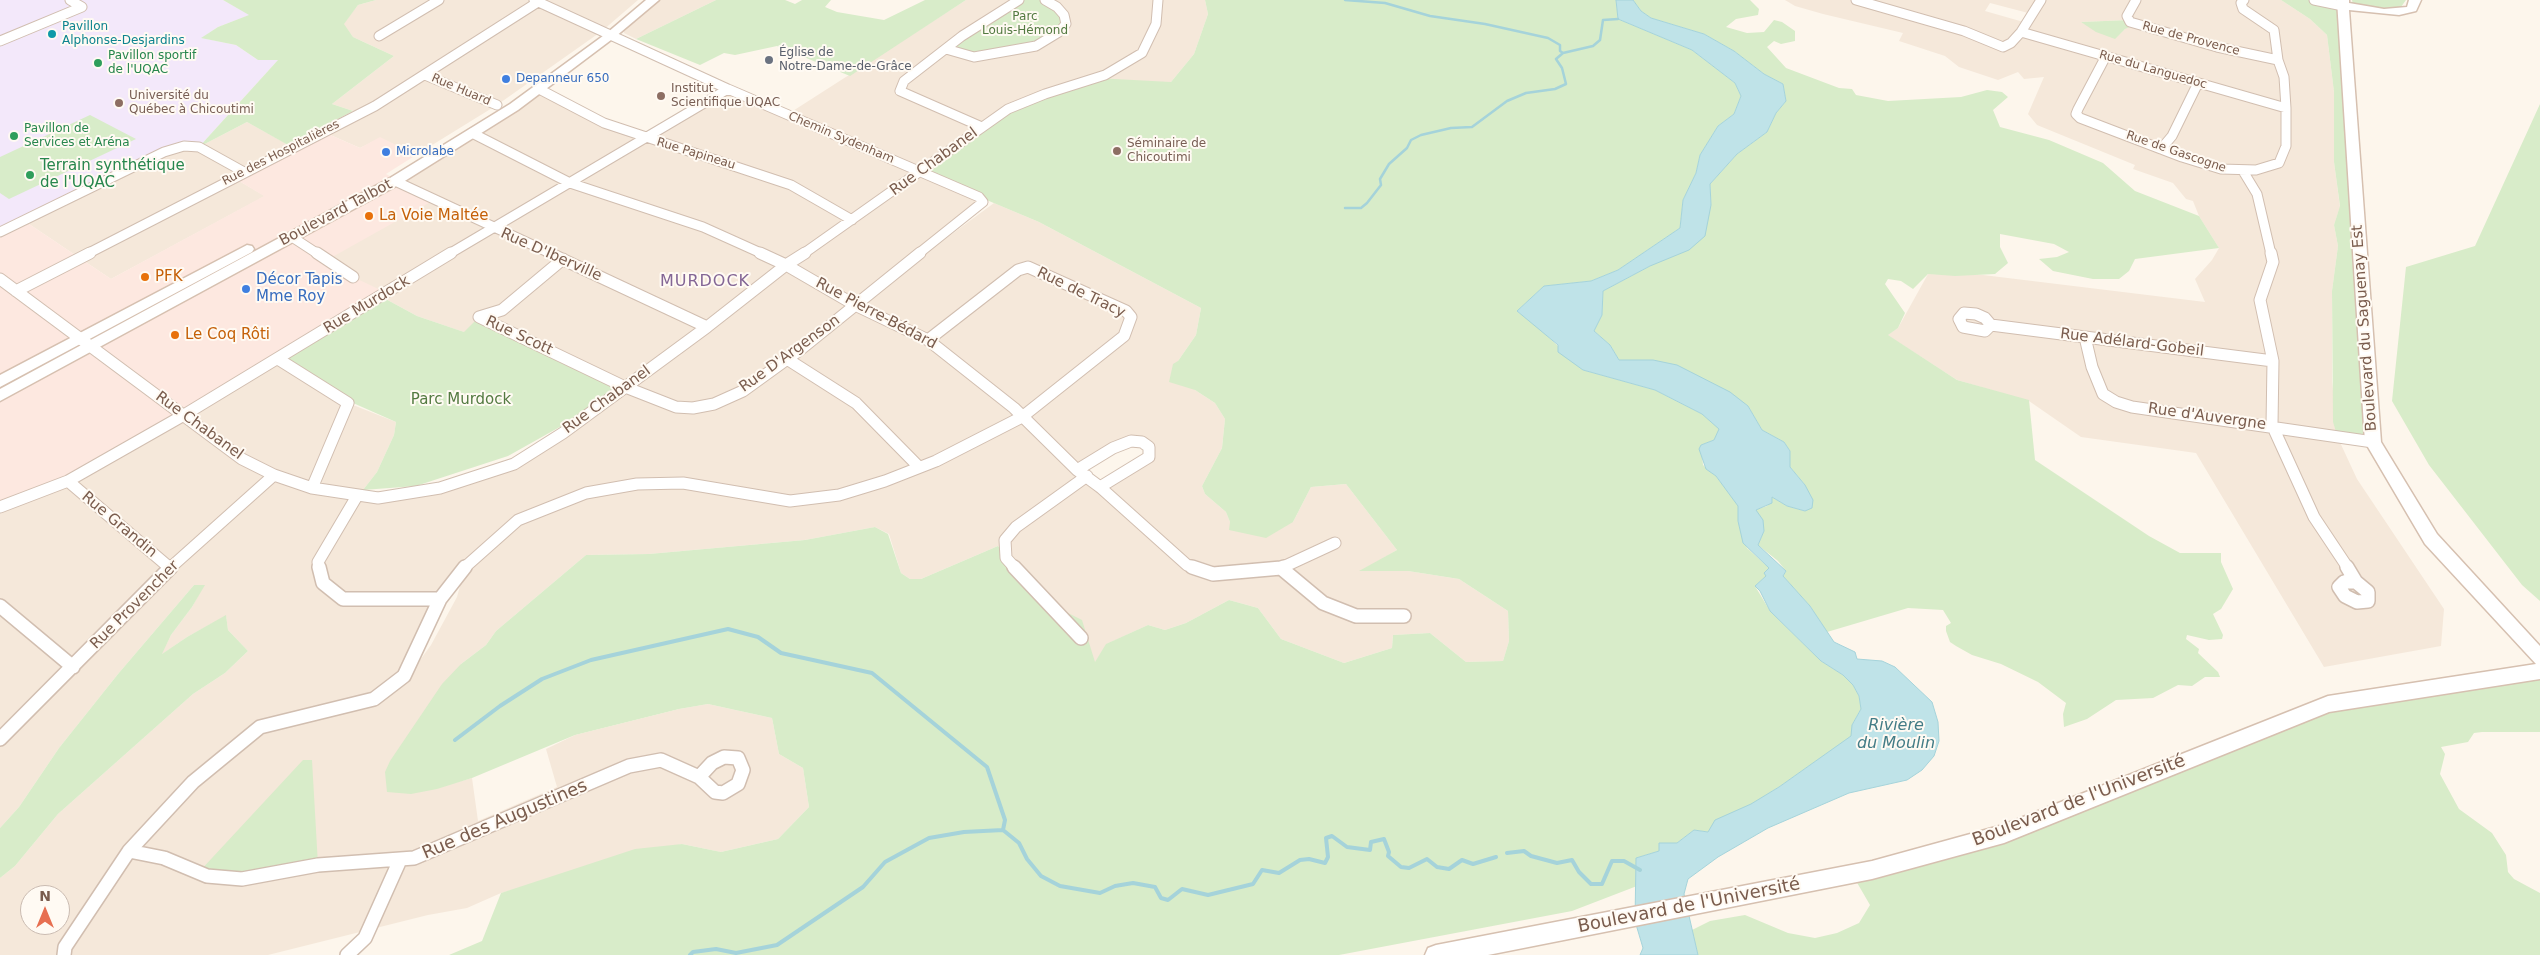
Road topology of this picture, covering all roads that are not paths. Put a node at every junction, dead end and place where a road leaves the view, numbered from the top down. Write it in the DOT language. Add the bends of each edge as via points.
graph roads {
  1 [pos="70,0"];
  2 [pos="439,0"];
  3 [pos="638,0"];
  4 [pos="653,0"];
  5 [pos="1019,0"];
  6 [pos="1045,0"];
  7 [pos="1158,0"];
  8 [pos="1856,0"];
  9 [pos="2041,0"];
  10 [pos="2136,0"];
  11 [pos="2244,0"];
  12 [pos="2314,0"];
  13 [pos="2415,0"];
  14 [pos="536,1"];
  15 [pos="2343,3"];
  16 [pos="1887,4"];
  17 [pos="2021,32"];
  18 [pos="607,33"];
  19 [pos="379,36"];
  20 [pos="0,41"];
  21 [pos="946,49"];
  22 [pos="2106,56"];
  23 [pos="2278,60"];
  24 [pos="425,75"];
  25 [pos="2198,83"];
  26 [pos="539,89"];
  27 [pos="728,89"];
  28 [pos="497,105"];
  29 [pos="2286,108"];
  30 [pos="982,127"];
  31 [pos="472,133"];
  32 [pos="647,139"];
  33 [pos="2161,148"];
  34 [pos="2243,171"];
  35 [pos="244,172"];
  36 [pos="920,172"];
  37 [pos="395,181"];
  38 [pos="570,183"];
  39 [pos="983,202"];
  40 [pos="852,220"];
  41 [pos="492,228"];
  42 [pos="0,232"];
  43 [pos="292,237"];
  44 [pos="563,259"];
  45 [pos="786,265"];
  46 [pos="353,277"];
  47 [pos="0,279"];
  48 [pos="16,291"];
  49 [pos="855,305"];
  50 [pos="1991,325"];
  51 [pos="707,327"];
  52 [pos="2085,337"];
  53 [pos="928,340"];
  54 [pos="85,343"];
  55 [pos="787,358"];
  56 [pos="278,359"];
  57 [pos="2273,361"];
  58 [pos="0,382"];
  59 [pos="625,387"];
  60 [pos="0,396"];
  61 [pos="184,415"];
  62 [pos="1022,416"];
  63 [pos="2272,426"];
  64 [pos="2373,442"];
  65 [pos="919,467"];
  66 [pos="1082,473"];
  67 [pos="274,475"];
  68 [pos="68,481"];
  69 [pos="1100,487"];
  70 [pos="312,488"];
  71 [pos="357,496"];
  72 [pos="0,507"];
  73 [pos="1335,543"];
  74 [pos="170,568"];
  75 [pos="1281,568"];
  76 [pos="2356,582"];
  77 [pos="440,599"];
  78 [pos="0,606"];
  79 [pos="1404,616"];
  80 [pos="1081,638"];
  81 [pos="2540,658"];
  82 [pos="73,666"];
  83 [pos="2540,671"];
  84 [pos="0,739"];
  85 [pos="699,777"];
  86 [pos="129,851"];
  87 [pos="400,860"];
  88 [pos="64,955"];
  89 [pos="347,955"];
  90 [pos="1436,955"];
  1 -- 20 [label="street" via="82,7"];
  2 -- 19 [label="street"];
  3 -- 18 [label="main road, Boulevard Talbot"];
  4 -- 18 [label="main road, Boulevard Talbot"];
  5 -- 21 [label="street"];
  6 -- 21 [label="street" via="1058,7 1066,24 1036,46 974,57"];
  7 -- 30 [label="street, Rue Chabanel" via="1156,24 1142,53 1105,76 1045,94 1008,110"];
  8 -- 16 [label="street"];
  9 -- 17 [label="street"];
  10 -- 23 [label="street, Rue de Provence" via="2127,16 2130,22 2217,47"];
  11 -- 23 [label="street, Rue de Gascogne" via="2241,2 2243,9 2274,30"];
  12 -- 15 [label="street"];
  13 -- 15 [label="main road" via="2412,9 2399,12"];
  14 -- 18 [label="street, Chemin Sydenham"];
  14 -- 24 [label="street, Rue des Hospitalières"];
  15 -- 64 [label="main road, Boulevard du Saguenay Est"];
  16 -- 17 [label="street" via="2004,47"];
  17 -- 22 [label="street, Rue du Languedoc"];
  18 -- 26 [label="main road, Boulevard Talbot"];
  18 -- 27 [label="street, Chemin Sydenham"];
  18 -- 28 [label="main road, Boulevard Talbot"];
  21 -- 30 [label="street" via="904,81 900,91"];
  22 -- 25 [label="street, Rue du Languedoc"];
  22 -- 33 [label="street, Rue de Gascogne" via="2076,114 2091,123"];
  23 -- 29 [label="street, Rue de Gascogne" via="2284,78"];
  24 -- 28 [label="street, Rue Huard"];
  24 -- 35 [label="street, Rue des Hospitalières" via="375,106"];
  25 -- 29 [label="street, Rue du Languedoc"];
  25 -- 33 [label="street" via="2172,136"];
  26 -- 31 [label="main road, Boulevard Talbot"];
  26 -- 32 [label="street, Rue Papineau" via="604,123"];
  27 -- 32 [label="street, Rue Murdock"];
  27 -- 36 [label="street, Chemin Sydenham"];
  28 -- 54 [label="main road, Boulevard Talbot" via="386,174"];
  29 -- 34 [label="street, Rue de Gascogne" via="2286,146 2279,163"];
  30 -- 36 [label="street, Rue Chabanel"];
  31 -- 37 [label="main road, Boulevard Talbot"];
  31 -- 38 [label="street, Rue Pierre-Bédard"];
  32 -- 38 [label="street, Rue Murdock"];
  32 -- 40 [label="street, Rue Papineau" via="791,185"];
  33 -- 34 [label="street, Rue de Gascogne" via="2211,166"];
  34 -- 57 [label="street" via="2257,194 2274,262 2260,300"];
  35 -- 42 [label="street" via="199,147 184,146 164,152"];
  35 -- 48 [label="street, Rue des Hospitalières"];
  36 -- 39 [label="street, Chemin Sydenham" via="979,197"];
  36 -- 40 [label="street, Rue Chabanel"];
  37 -- 41 [label="street, Rue D'Iberville"];
  37 -- 43 [label="main road, Boulevard Talbot"];
  38 -- 41 [label="street, Rue Murdock"];
  38 -- 45 [label="street, Rue Pierre-Bédard" via="703,227"];
  39 -- 49 [label="street, Rue D'Argenson"];
  40 -- 45 [label="street, Rue Chabanel"];
  41 -- 44 [label="street, Rue D'Iberville"];
  41 -- 56 [label="street, Rue Murdock"];
  43 -- 46 [label="street"];
  43 -- 54 [label="main road, Boulevard Talbot"];
  44 -- 51 [label="street, Rue D'Iberville"];
  44 -- 59 [label="street, Rue Scott" via="502,310 479,318"];
  45 -- 49 [label="street, Rue Pierre-Bédard"];
  45 -- 51 [label="street, Rue Chabanel"];
  47 -- 48 [label="street, Rue Chabanel"];
  48 -- 54 [label="street, Rue Chabanel"];
  49 -- 53 [label="street, Rue Pierre-Bédard"];
  49 -- 55 [label="street, Rue D'Argenson"];
  50 -- 52 [label="street, Rue Adélard-Gobeil"];
  51 -- 59 [label="street, Rue Chabanel"];
  52 -- 57 [label="street, Rue Adélard-Gobeil"];
  52 -- 63 [label="street, Rue d'Auvergne" via="2103,394 2116,402 2132,407"];
  53 -- 62 [label="street, Rue Pierre-Bédard"];
  53 -- 62 [label="street, Rue de Tracy" via="1018,270 1028,267 1126,311 1131,317 1124,336"];
  54 -- 58 [label="main road, Boulevard Talbot"];
  54 -- 60 [label="main road, Boulevard Talbot"];
  54 -- 61 [label="street, Rue Chabanel"];
  55 -- 59 [label="street, Rue D'Argenson" via="743,391 714,404 693,408 676,407"];
  55 -- 65 [label="street" via="856,403"];
  56 -- 61 [label="street, Rue Murdock"];
  56 -- 70 [label="street" via="348,403"];
  57 -- 63 [label="street"];
  59 -- 71 [label="street, Rue Chabanel" via="514,464 440,488 378,498"];
  61 -- 67 [label="street, Rue Chabanel" via="242,459"];
  61 -- 68 [label="street, Rue Murdock"];
  62 -- 65 [label="street"];
  62 -- 66 [label="street, Rue Pierre-Bédard"];
  63 -- 64 [label="street, Rue d'Auvergne"];
  63 -- 76 [label="street" via="2314,517"];
  64 -- 81 [label="main road, Boulevard du Saguenay Est" via="2431,539"];
  65 -- 77 [label="street" via="839,495 790,501 683,483 637,484 586,493 518,520 466,566"];
  66 -- 69 [label="street, Rue Pierre-Bédard"];
  66 -- 69 [label="street" via="1113,448 1132,441 1149,447 1149,457"];
  66 -- 80 [label="street" via="1016,527 1005,540 1006,558"];
  67 -- 70 [label="street, Rue Chabanel"];
  67 -- 74 [label="street, Rue Provencher"];
  68 -- 72 [label="street, Rue Murdock"];
  68 -- 74 [label="street, Rue Grandin"];
  69 -- 75 [label="street, Rue Pierre-Bédard" via="1187,565 1213,574"];
  70 -- 71 [label="street, Rue Chabanel"];
  71 -- 77 [label="street" via="318,562 322,583 343,599"];
  73 -- 75 [label="street, Rue Pierre-Bédard"];
  74 -- 82 [label="street, Rue Provencher"];
  75 -- 79 [label="street" via="1323,603 1356,616"];
  77 -- 86 [label="street" via="404,676 374,699 260,728 193,782"];
  78 -- 82 [label="street"];
  82 -- 84 [label="street, Rue Provencher"];
  83 -- 90 [label="main road, Boulevard de l'Université" via="2328,704 2004,834 1872,870"];
  85 -- 87 [label="street, Rue des Augustines" via="661,760 629,766 414,858"];
  86 -- 87 [label="street, Rue des Augustines" via="164,858 207,876 242,879 318,865"];
  86 -- 88 [label="street" via="65,947"];
  87 -- 89 [label="street" via="365,938"];
}
